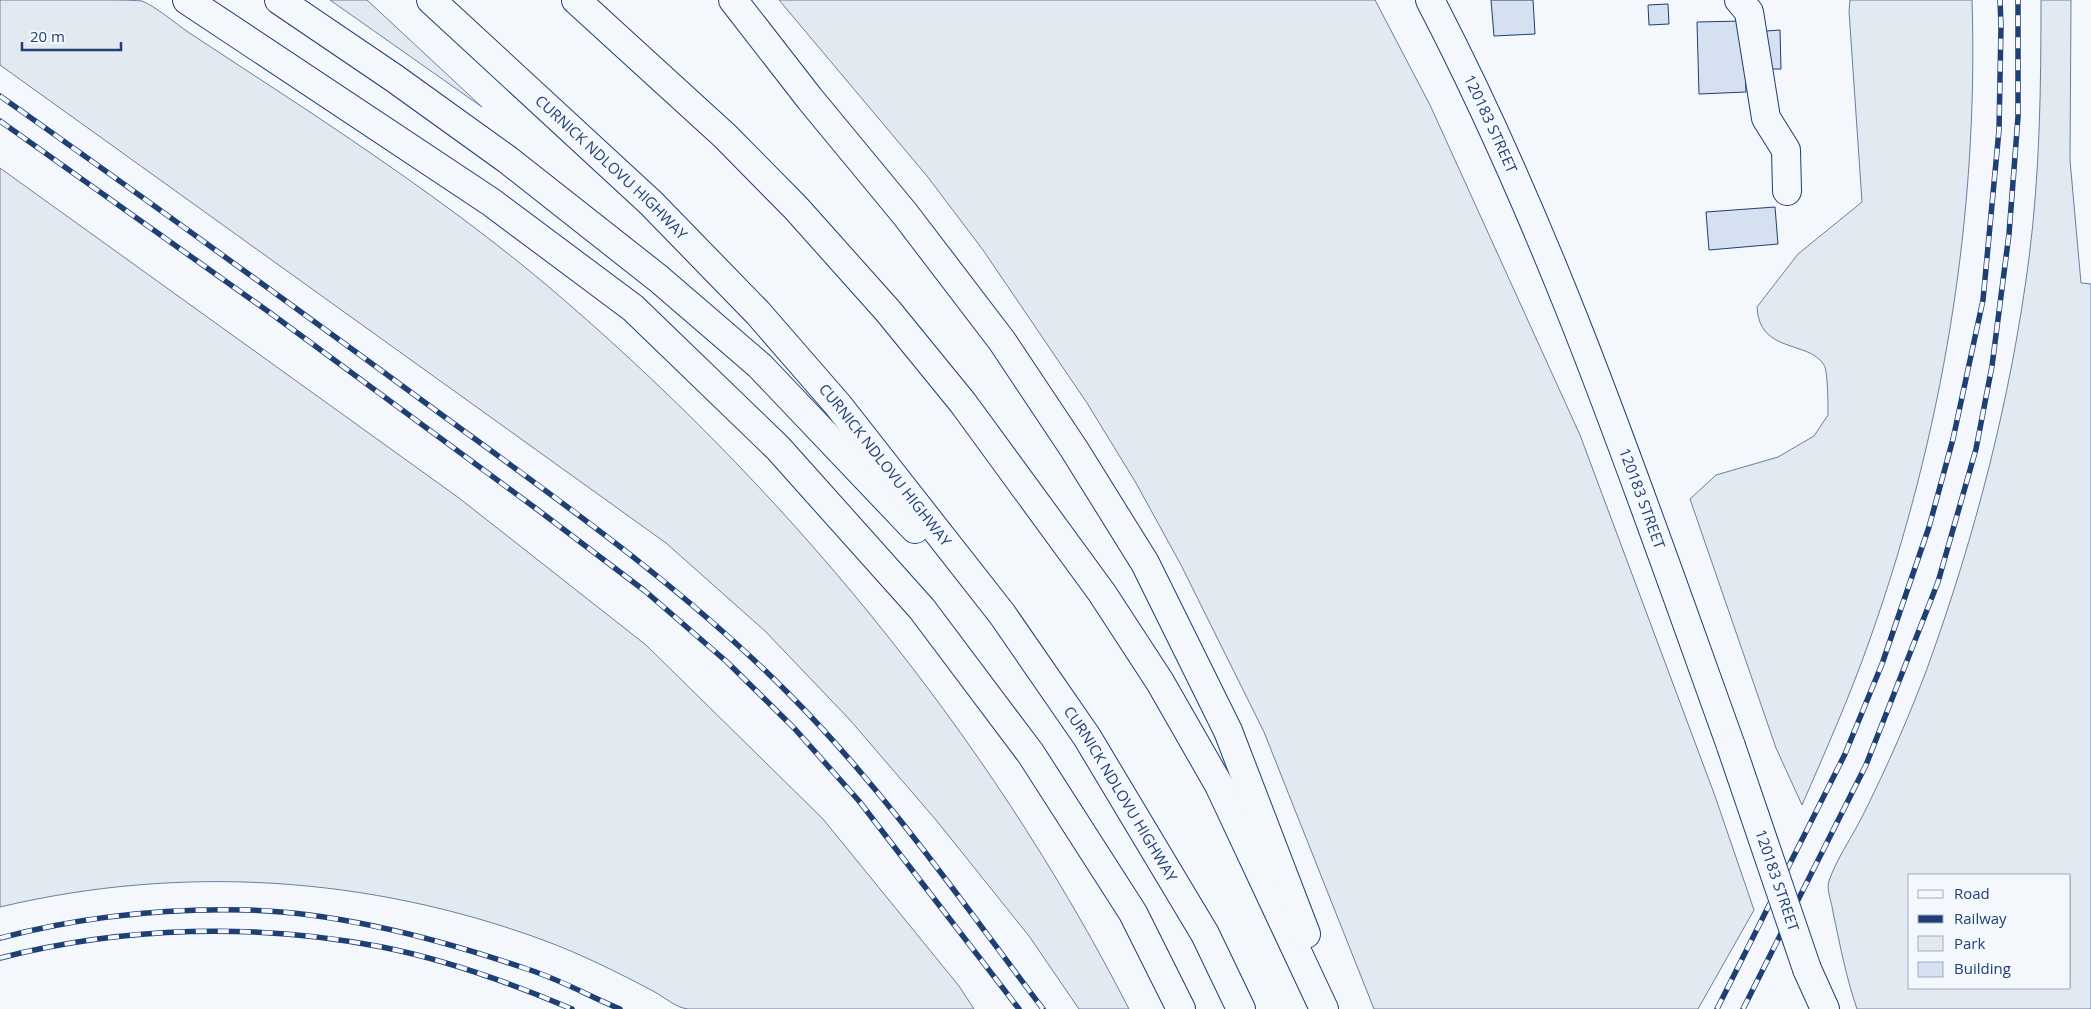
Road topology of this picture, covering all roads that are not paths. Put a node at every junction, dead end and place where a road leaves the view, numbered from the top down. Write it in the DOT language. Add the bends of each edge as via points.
graph roads {
  1 [pos="188,0"];
  2 [pos="279,0"];
  3 [pos="431,0"];
  4 [pos="576,0"];
  5 [pos="733,0"];
  6 [pos="1430,0"];
  7 [pos="1739,0"];
  8 [pos="1787,191"];
  9 [pos="1020,639"];
  10 [pos="1182,1009"];
  11 [pos="1242,1009"];
  12 [pos="1324,1009"];
  13 [pos="1335,1009"];
  14 [pos="1826,1009"];
  1 -- 10 [label="main road" via="491,202 633,308 778,448 922,609 1031,754 1133,913"];
  2 -- 9 [label="main road" via="508,160 659,279 752,360"];
  3 -- 9 [label="main road, CURNICK NDLOVU HIGHWAY" via="651,203 758,314 838,405"];
  4 -- 12 [label="main road" via="725,136 796,208 888,311 963,403 1102,593 1160,682 1220,785"];
  5 -- 13 [label="main road" via="905,214 1002,341 1145,563 1228,731"];
  6 -- 14 [label="main road, 120183 STREET, bridge" via="1523,194 1625,450 1807,969"];
  7 -- 8 [label="main road" via="1749,12 1766,118 1786,150"];
  9 -- 11 [label="main road, CURNICK NDLOVU HIGHWAY" via="1087,737 1205,934"];
}
